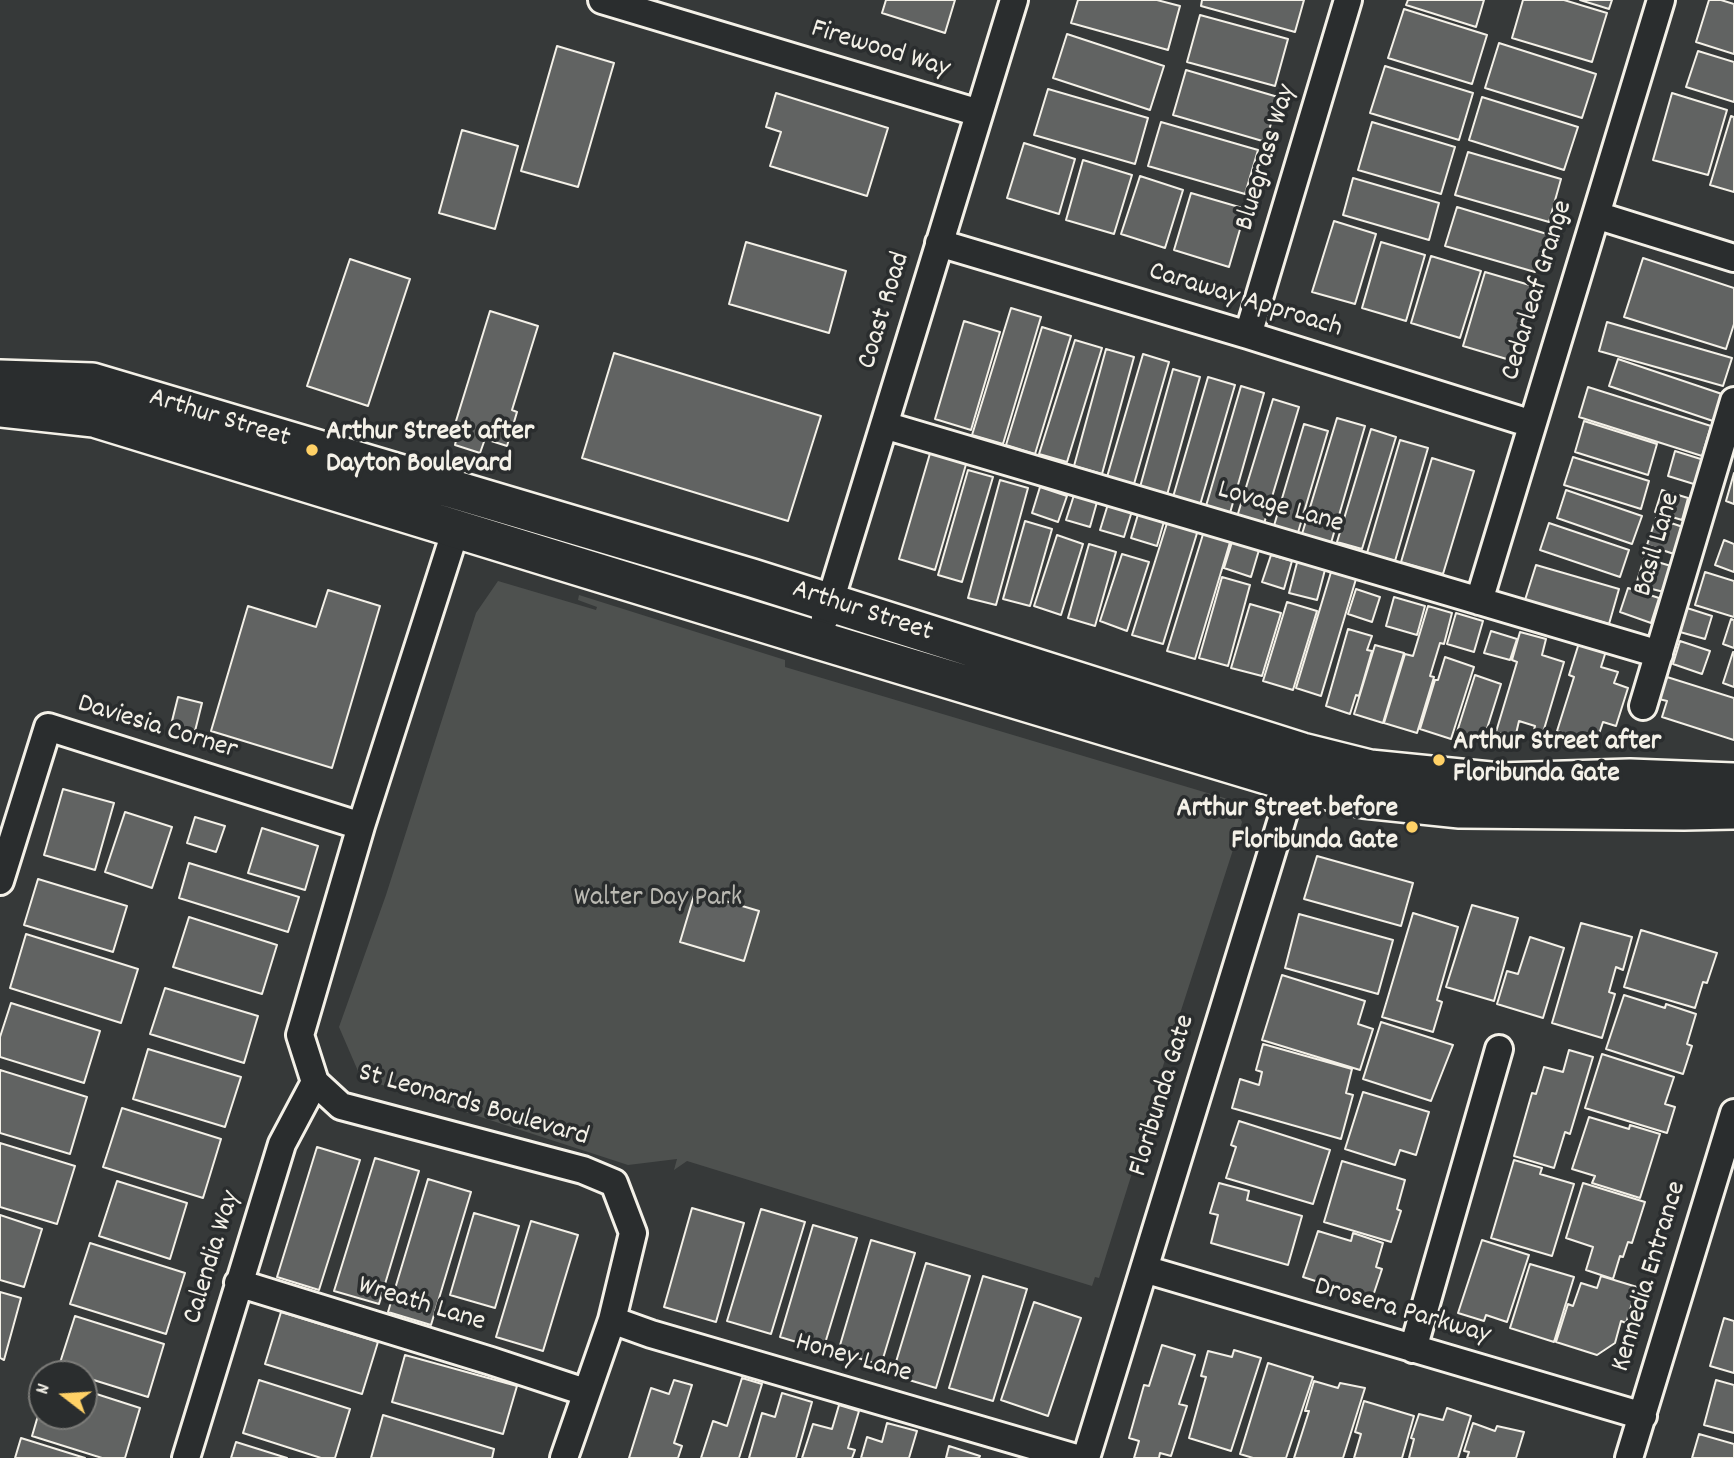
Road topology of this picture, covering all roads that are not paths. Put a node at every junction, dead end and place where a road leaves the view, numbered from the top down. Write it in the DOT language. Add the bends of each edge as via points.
graph roads {
  1 [pos="602,0"];
  2 [pos="1014,0"];
  3 [pos="1348,0"];
  4 [pos="1661,0"];
  5 [pos="979,113"];
  6 [pos="1595,215"];
  7 [pos="939,243"];
  8 [pos="1734,258"];
  9 [pos="1248,335"];
  10 [pos="0,379"];
  11 [pos="1734,401"];
  12 [pos="0,408"];
  13 [pos="1532,424"];
  14 [pos="884,425"];
  15 [pos="456,529"];
  16 [pos="1479,601"];
  17 [pos="830,602"];
  18 [pos="818,640"];
  19 [pos="1659,654"];
  20 [pos="1643,706"];
  21 [pos="1298,767"];
  22 [pos="1734,782"];
  23 [pos="1734,810"];
  24 [pos="361,825"];
  25 [pos="0,881"];
  26 [pos="1500,1049"];
  27 [pos="315,1082"];
  28 [pos="1734,1113"];
  29 [pos="1728,1153"];
  30 [pos="1144,1269"];
  31 [pos="238,1283"];
  32 [pos="612,1320"];
  33 [pos="1413,1349"];
  34 [pos="585,1392"];
  35 [pos="1643,1416"];
  36 [pos="186,1458"];
  37 [pos="564,1458"];
  38 [pos="1076,1458"];
  39 [pos="1086,1458"];
  40 [pos="1629,1458"];
  1 -- 5 [label="street, Firewood Way"];
  2 -- 5 [label="street, Coast Road"];
  3 -- 9 [label="street, Bluegrass Way"];
  4 -- 6 [label="street, Cedarleaf Grange"];
  5 -- 7 [label="street, Coast Road"];
  6 -- 8 [label="street"];
  6 -- 13 [label="street, Cedarleaf Grange"];
  7 -- 9 [label="street, Caraway Approach"];
  7 -- 14 [label="street, Coast Road"];
  9 -- 13 [label="street, Caraway Approach"];
  10 -- 17 [label="street, Arthur Street" via="92,382"];
  11 -- 19 [label="street, Basil Lane"];
  12 -- 15 [label="street, Arthur Street" via="94,418"];
  13 -- 16 [label="street, Cedarleaf Grange"];
  14 -- 16 [label="street, Lovage Lane"];
  14 -- 17 [label="street, Coast Road"];
  15 -- 18 [label="street, Arthur Street"];
  15 -- 24 [label="street, St Leonards Boulevard"];
  16 -- 19 [label="street, Lovage Lane"];
  17 -- 18 [label="street, Coast Road"];
  17 -- 21 [label="street, Arthur Street"];
  18 -- 21 [label="street, Arthur Street"];
  19 -- 20 [label="street, Basil Lane"];
  21 -- 22 [label="street, Arthur Street" via="1500,782 1630,778"];
  21 -- 23 [label="street, Arthur Street" via="1364,799 1460,809"];
  21 -- 30 [label="street, Floribunda Gate"];
  24 -- 25 [label="street, Daviesia Corner" via="48,727"];
  24 -- 27 [label="street, St Leonards Boulevard" via="300,1035"];
  26 -- 33 [label="street"];
  27 -- 31 [label="street, Calendia Way" via="282,1144"];
  27 -- 32 [label="street, St Leonards Boulevard" via="341,1106 583,1170 614,1183 633,1233"];
  28 -- 29 [label="street, Kennedia Entrance"];
  29 -- 35 [label="street, Kennedia Entrance"];
  30 -- 33 [label="street, Drosera Parkway"];
  30 -- 39 [label="street, Floribunda Gate"];
  31 -- 34 [label="street, Wreath Lane"];
  31 -- 36 [label="street, Calendia Way"];
  32 -- 34 [label="street, St Leonards Boulevard"];
  32 -- 38 [label="street, Honey Lane"];
  33 -- 35 [label="street, Drosera Parkway"];
  34 -- 37 [label="street, St Leonards Boulevard"];
  35 -- 40 [label="street, Kennedia Entrance"];
}
